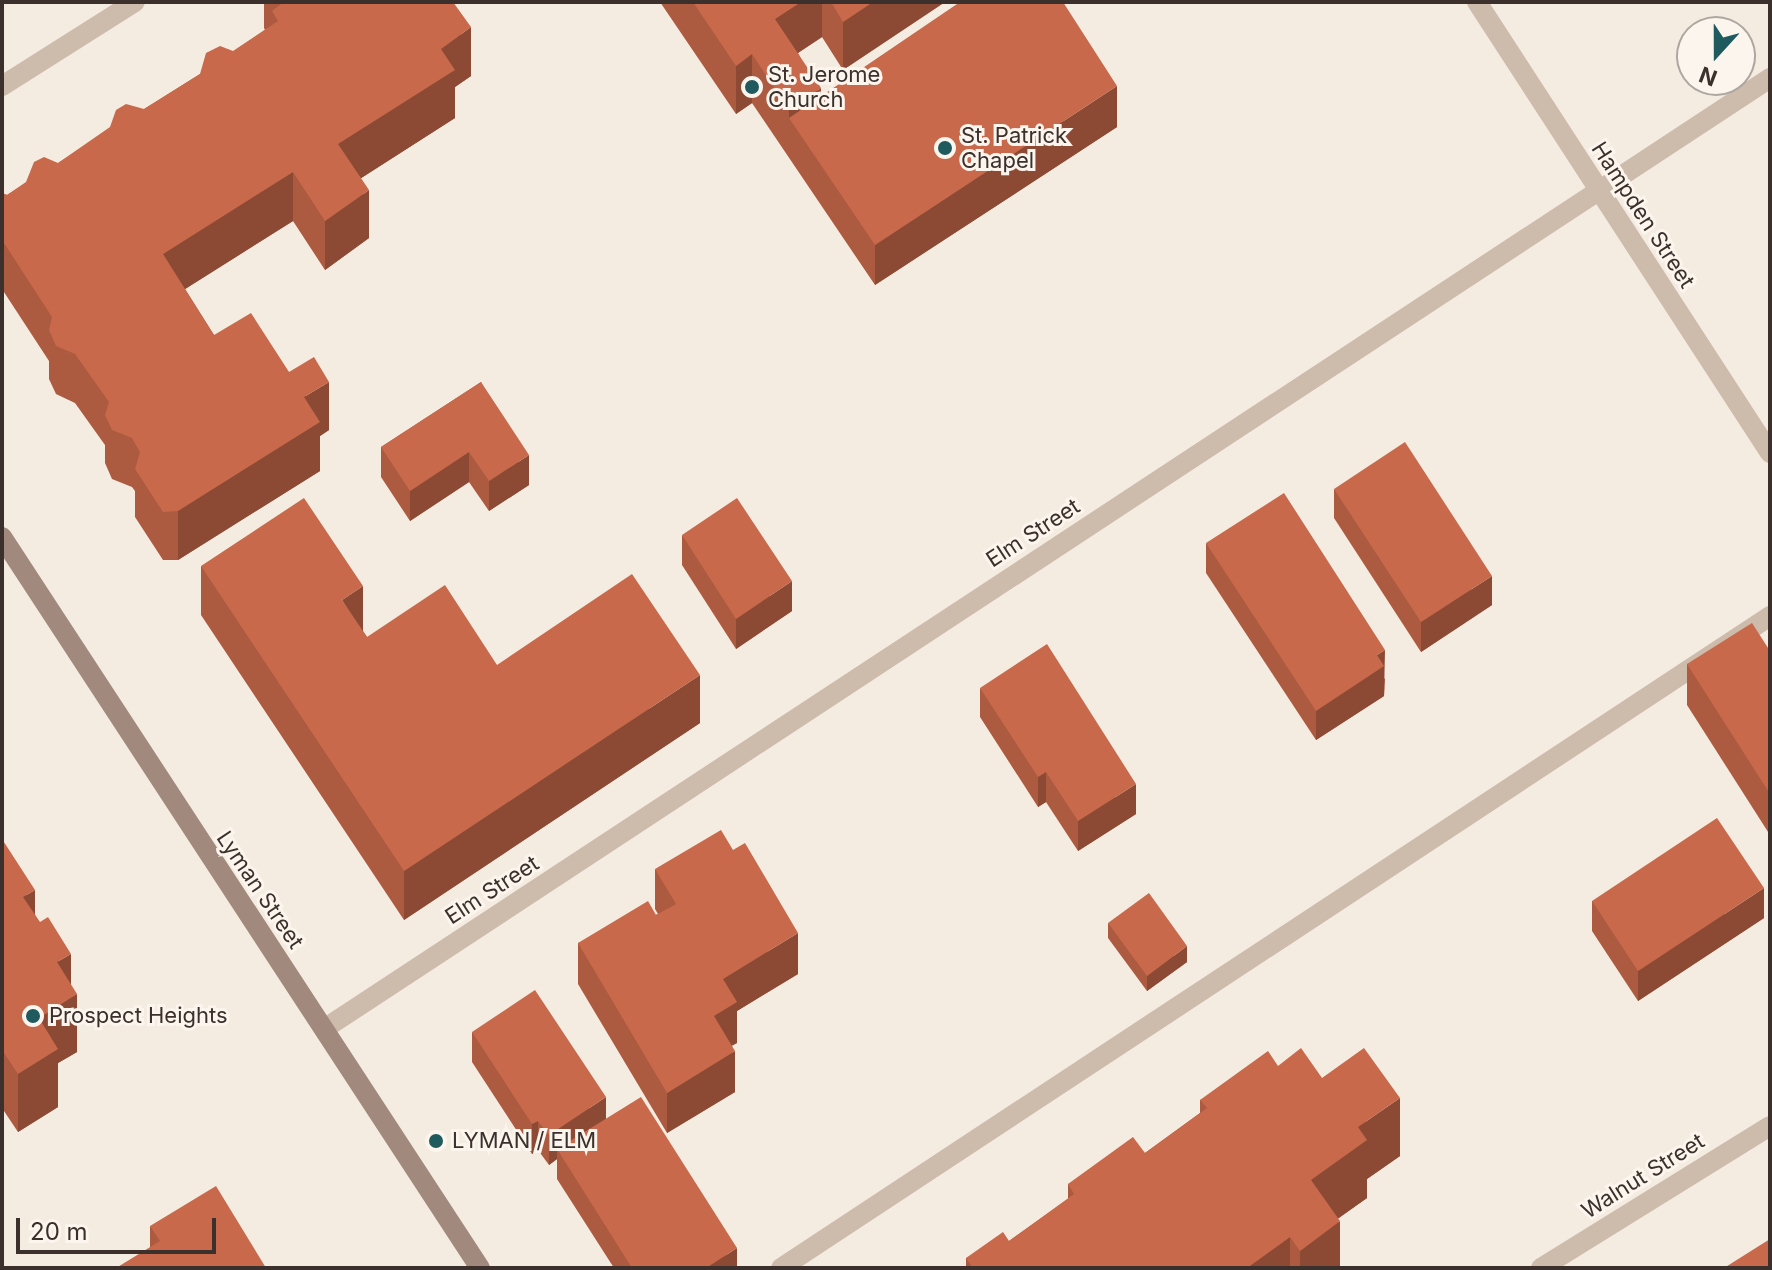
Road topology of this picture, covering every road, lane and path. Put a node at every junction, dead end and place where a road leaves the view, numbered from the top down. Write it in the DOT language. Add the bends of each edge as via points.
graph roads {
  1 [pos="135,2"];
  2 [pos="1477,2"];
  3 [pos="1770,78"];
  4 [pos="2,86"];
  5 [pos="1598,191"];
  6 [pos="1770,453"];
  7 [pos="2,537"];
  8 [pos="1770,616"];
  9 [pos="324,1029"];
  10 [pos="1770,1126"];
  11 [pos="480,1268"];
  12 [pos="781,1268"];
  13 [pos="1541,1268"];
  1 -- 4 [label="street"];
  2 -- 5 [label="street, Hampden Street"];
  3 -- 5 [label="street, Elm Street"];
  5 -- 6 [label="street, Hampden Street"];
  5 -- 9 [label="street, Elm Street"];
  7 -- 9 [label="main road, Lyman Street"];
  8 -- 12 [label="street"];
  9 -- 11 [label="main road, Lyman Street"];
  10 -- 13 [label="street, Walnut Street"];
}
